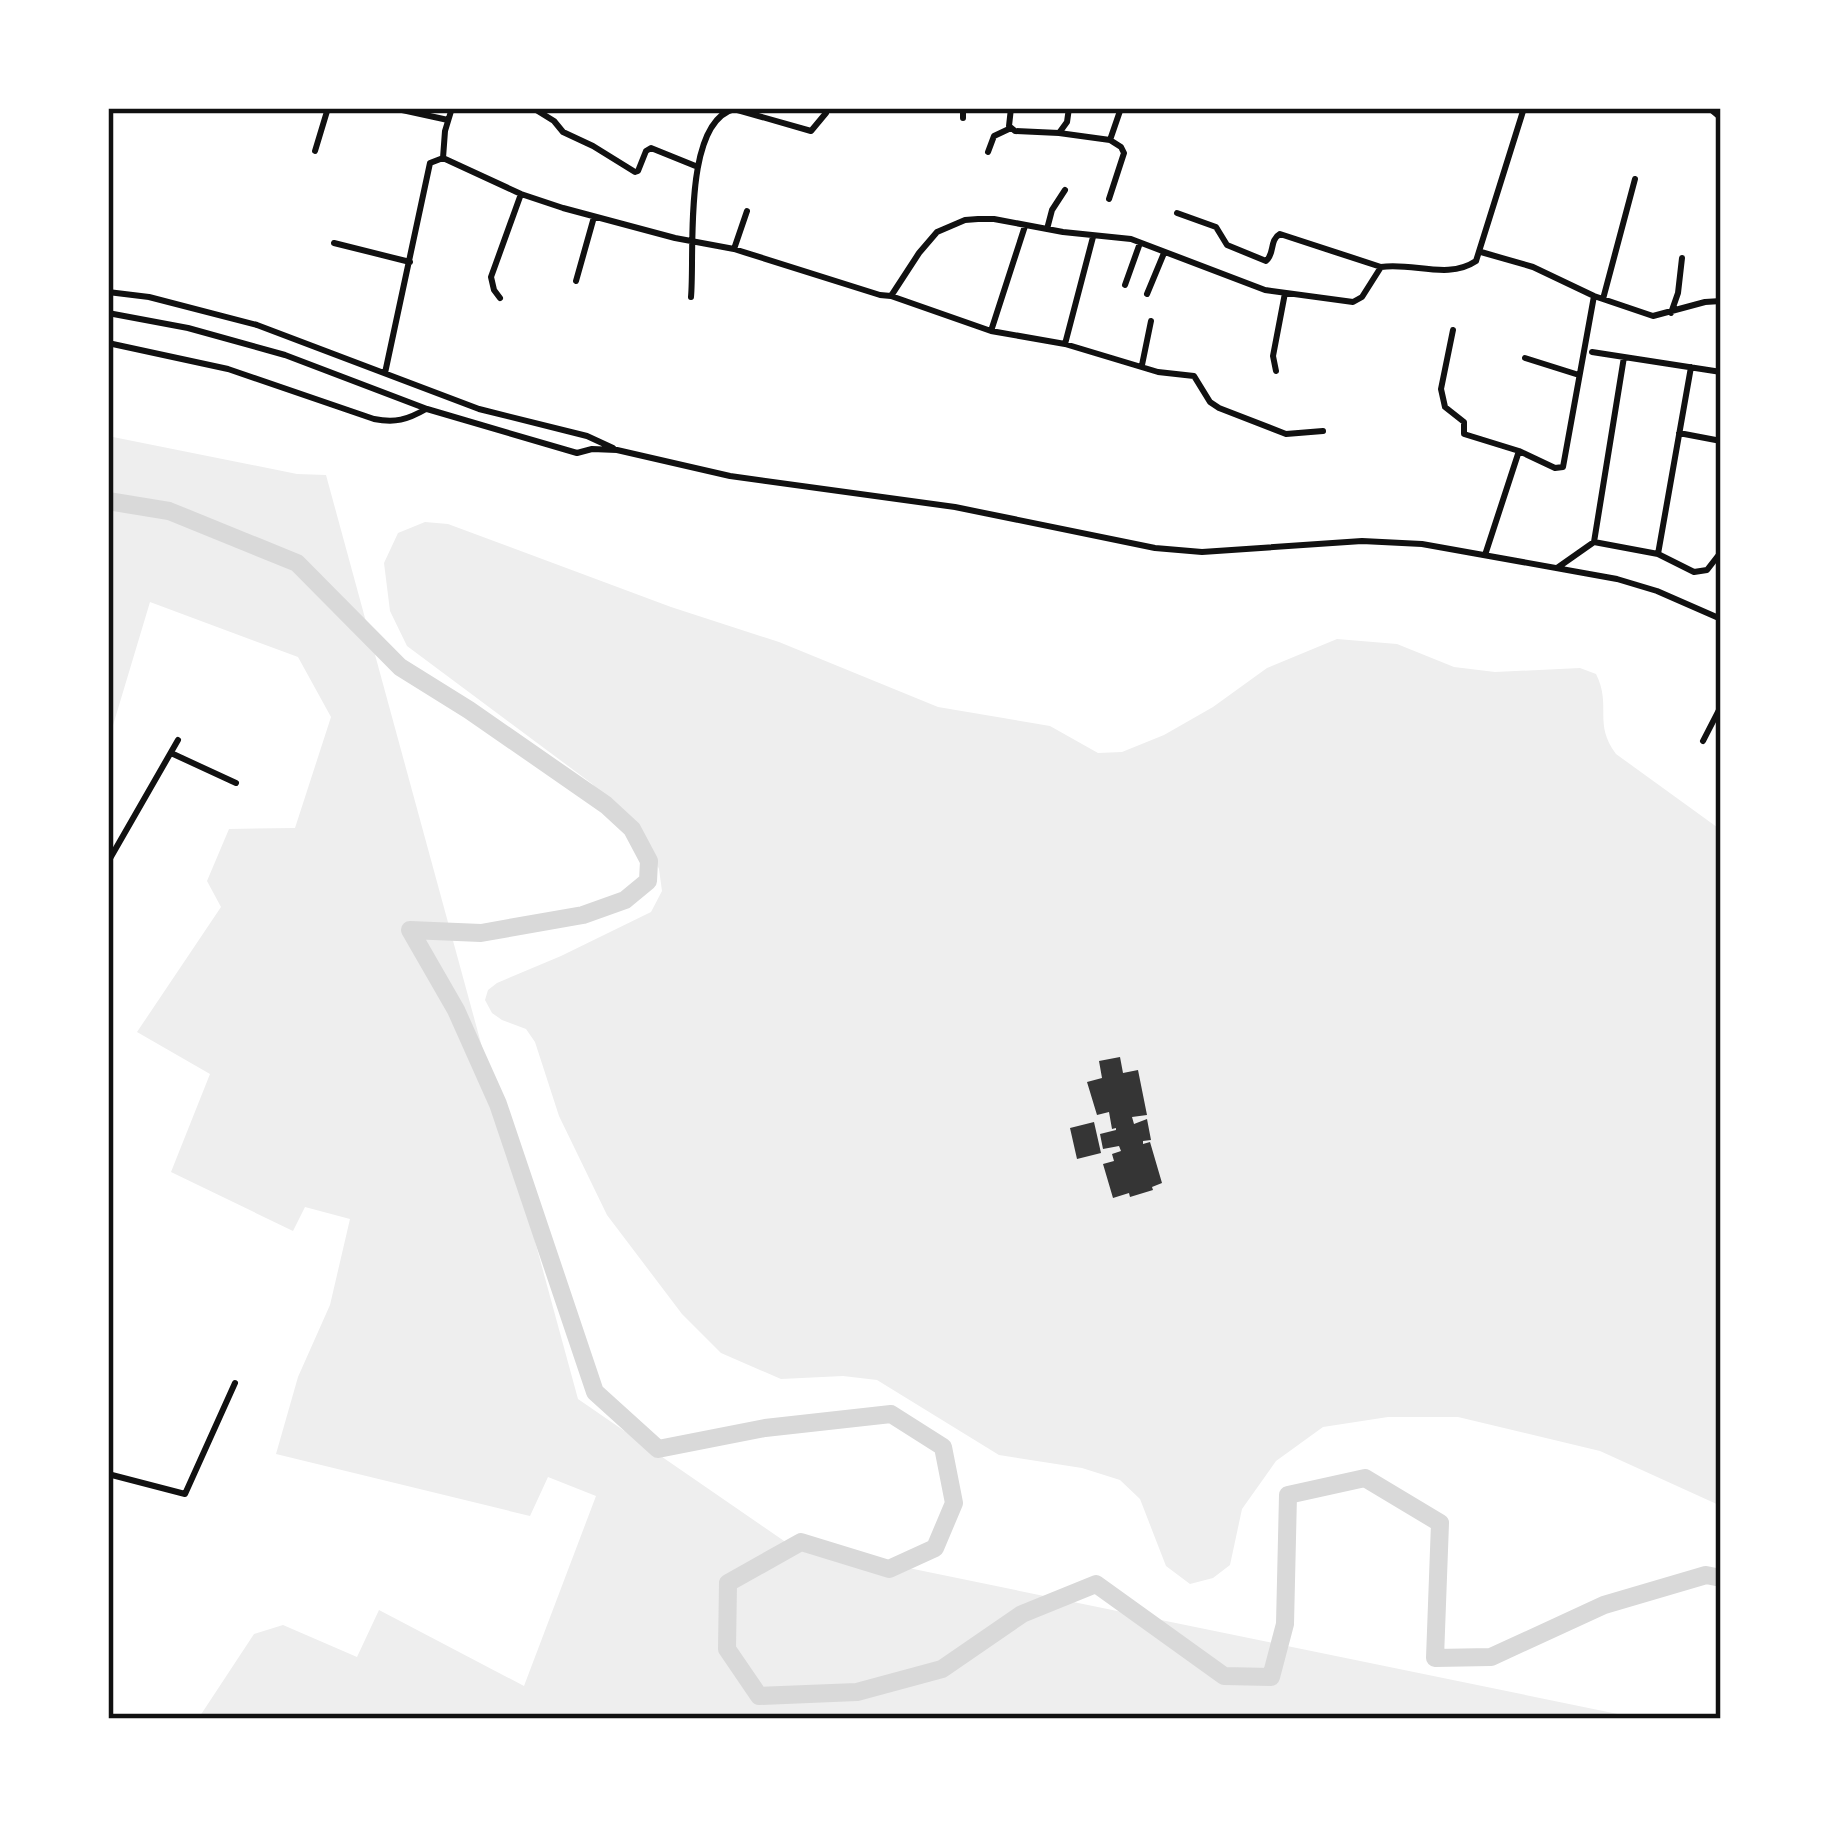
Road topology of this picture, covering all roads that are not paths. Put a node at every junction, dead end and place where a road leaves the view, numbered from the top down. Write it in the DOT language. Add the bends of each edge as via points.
graph roads {
  1 [pos="328,108"];
  2 [pos="393,108"];
  3 [pos="452,108"];
  4 [pos="532,108"];
  5 [pos="963,108"];
  6 [pos="1011,108"];
  7 [pos="1069,108"];
  8 [pos="1121,108"];
  9 [pos="1524,108"];
  10 [pos="1709,108"];
  11 [pos="748,110"];
  12 [pos="826,113"];
  13 [pos="963,118"];
  14 [pos="1721,118"];
  15 [pos="448,120"];
  16 [pos="1011,128"];
  17 [pos="1059,134"];
  18 [pos="1110,140"];
  19 [pos="315,151"];
  20 [pos="988,152"];
  21 [pos="442,158"];
  22 [pos="698,167"];
  23 [pos="1635,178"];
  24 [pos="1065,190"];
  25 [pos="521,194"];
  26 [pos="1108,199"];
  27 [pos="748,212"];
  28 [pos="1177,213"];
  29 [pos="594,217"];
  30 [pos="1025,225"];
  31 [pos="1047,229"];
  32 [pos="1093,236"];
  33 [pos="691,241"];
  34 [pos="1141,242"];
  35 [pos="334,243"];
  36 [pos="734,249"];
  37 [pos="1165,251"];
  38 [pos="1480,251"];
  39 [pos="1682,258"];
  40 [pos="410,262"];
  41 [pos="1381,267"];
  42 [pos="576,281"];
  43 [pos="1126,285"];
  44 [pos="108,292"];
  45 [pos="1285,293"];
  46 [pos="1147,294"];
  47 [pos="880,295"];
  48 [pos="891,296"];
  49 [pos="691,297"];
  50 [pos="500,298"];
  51 [pos="1599,298"];
  52 [pos="1721,301"];
  53 [pos="878,310"];
  54 [pos="108,313"];
  55 [pos="1671,313"];
  56 [pos="1151,321"];
  57 [pos="1453,330"];
  58 [pos="992,331"];
  59 [pos="108,343"];
  60 [pos="1065,344"];
  61 [pos="1592,352"];
  62 [pos="1624,357"];
  63 [pos="1526,358"];
  64 [pos="1142,366"];
  65 [pos="1691,367"];
  66 [pos="1276,371"];
  67 [pos="1721,372"];
  68 [pos="385,373"];
  69 [pos="1579,375"];
  70 [pos="427,409"];
  71 [pos="1323,431"];
  72 [pos="1679,433"];
  73 [pos="1721,441"];
  74 [pos="616,450"];
  75 [pos="1519,451"];
  76 [pos="1594,542"];
  77 [pos="1721,552"];
  78 [pos="1658,554"];
  79 [pos="1485,555"];
  80 [pos="1557,568"];
  81 [pos="1721,620"];
  82 [pos="1721,706"];
  83 [pos="178,740"];
  84 [pos="1703,741"];
  85 [pos="171,753"];
  86 [pos="236,783"];
  87 [pos="108,862"];
  88 [pos="236,1383"];
  89 [pos="108,1474"];
  1 -- 19 [label="street"];
  2 -- 15 [label="street"];
  3 -- 15 [label="street"];
  4 -- 22 [label="street" via="635,172 650,148"];
  5 -- 13 [label="street"];
  6 -- 16 [label="street"];
  7 -- 17 [label="street"];
  8 -- 18 [label="street"];
  9 -- 38 [label="street"];
  10 -- 14 [label="street"];
  11 -- 12 [label="street" via="805,131"];
  11 -- 22 [label="street" via="722,114"];
  15 -- 21 [label="street"];
  16 -- 17 [label="street"];
  16 -- 20 [label="street" via="994,136"];
  17 -- 18 [label="street"];
  18 -- 26 [label="street" via="1124,153"];
  21 -- 25 [label="street"];
  21 -- 40 [label="street" via="430,163"];
  22 -- 33 [label="street"];
  23 -- 51 [label="street"];
  24 -- 31 [label="street"];
  25 -- 29 [label="street"];
  25 -- 50 [label="street" via="491,278"];
  27 -- 36 [label="street"];
  28 -- 41 [label="street" via="1216,226 1227,244 1266,261 1280,234"];
  29 -- 33 [label="street"];
  29 -- 42 [label="street"];
  30 -- 31 [label="street"];
  30 -- 48 [label="street" via="950,225 928,241"];
  30 -- 58 [label="street"];
  31 -- 32 [label="street"];
  32 -- 34 [label="street"];
  32 -- 60 [label="street"];
  33 -- 36 [label="street"];
  33 -- 49 [label="street"];
  34 -- 37 [label="street"];
  34 -- 43 [label="street"];
  35 -- 40 [label="street"];
  36 -- 47 [label="street"];
  37 -- 45 [label="street"];
  37 -- 46 [label="street"];
  38 -- 41 [label="street" via="1463,268"];
  38 -- 51 [label="street"];
  39 -- 55 [label="street"];
  40 -- 68 [label="street"];
  41 -- 45 [label="street" via="1356,301"];
  44 -- 68 [label="street" via="256,325"];
  45 -- 66 [label="street"];
  47 -- 48 [label="street"];
  47 -- 53 [label="street"];
  48 -- 58 [label="street"];
  51 -- 55 [label="street" via="1653,316"];
  51 -- 69 [label="street"];
  52 -- 55 [label="street"];
  54 -- 70 [label="street" via="285,356"];
  56 -- 64 [label="street"];
  57 -- 75 [label="street" via="1444,407 1464,422 1465,434"];
  58 -- 60 [label="street"];
  59 -- 70 [label="street" via="228,369 374,419 406,420"];
  60 -- 64 [label="street"];
  61 -- 62 [label="street"];
  62 -- 65 [label="street"];
  62 -- 76 [label="street"];
  63 -- 69 [label="street"];
  64 -- 71 [label="street" via="1194,376 1214,406 1281,433"];
  65 -- 67 [label="street"];
  65 -- 72 [label="street"];
  68 -- 74 [label="street"];
  69 -- 75 [label="street" via="1563,467"];
  70 -- 74 [label="street" via="577,453"];
  72 -- 73 [label="street"];
  72 -- 78 [label="street"];
  74 -- 79 [label="street" via="1155,548 1242,551 1380,540"];
  75 -- 79 [label="street"];
  76 -- 78 [label="street"];
  76 -- 80 [label="street"];
  77 -- 78 [label="street" via="1707,570 1694,572"];
  79 -- 80 [label="street"];
  80 -- 81 [label="street" via="1636,584"];
  82 -- 84 [label="street"];
  83 -- 85 [label="street"];
  85 -- 86 [label="street"];
  85 -- 87 [label="street"];
  88 -- 89 [label="street" via="185,1494"];
}
